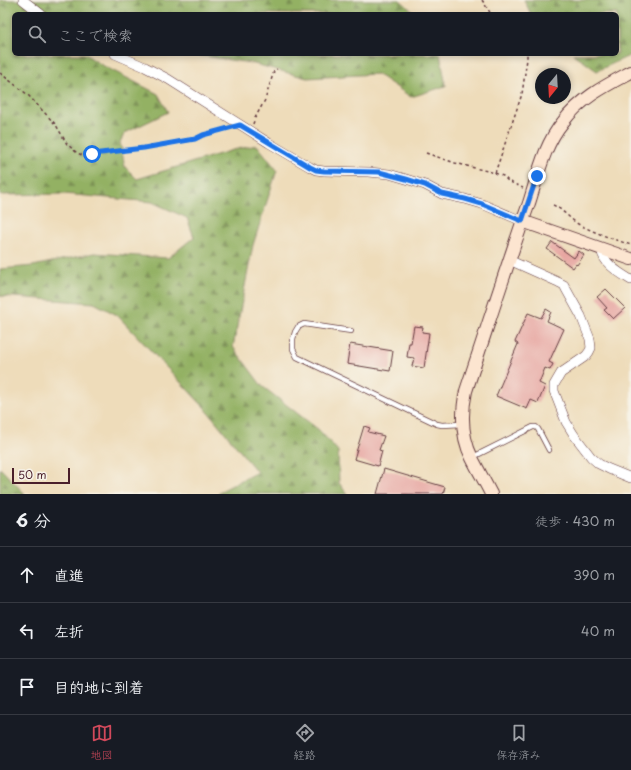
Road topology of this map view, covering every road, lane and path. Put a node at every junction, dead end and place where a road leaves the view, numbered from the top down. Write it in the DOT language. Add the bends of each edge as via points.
graph roads {
  1 [pos="23,0"];
  2 [pos="482,0"];
  3 [pos="38,12"];
  4 [pos="490,12"];
  5 [pos="120,56"];
  6 [pos="526,56"];
  7 [pos="277,69"];
  8 [pos="631,72"];
  9 [pos="0,73"];
  10 [pos="240,125"];
  11 [pos="251,132"];
  12 [pos="426,152"];
  13 [pos="496,173"];
  14 [pos="532,192"];
  15 [pos="553,205"];
  16 [pos="522,221"];
  17 [pos="631,245"];
  18 [pos="602,248"];
  19 [pos="631,259"];
  20 [pos="509,260"];
  21 [pos="631,280"];
  22 [pos="351,331"];
  23 [pos="462,424"];
  24 [pos="549,450"];
  25 [pos="471,458"];
  26 [pos="631,478"];
  27 [pos="491,494"];
  1 -- 3 [label="street"];
  2 -- 4 [label="path"];
  5 -- 10 [label="street" via="168,79"];
  6 -- 13 [label="path" via="522,94"];
  7 -- 11 [label="path" via="274,71"];
  8 -- 14 [label="street" via="585,99 562,122 548,148"];
  9 -- 10 [label="path" via="28,95 56,125 67,144 78,154 85,156 195,139"];
  10 -- 11 [label="street"];
  11 -- 16 [label="street" via="316,170 379,172 425,185 442,194 482,204"];
  12 -- 13 [label="path" via="455,163"];
  13 -- 14 [label="path" via="508,182"];
  14 -- 16 [label="street"];
  15 -- 17 [label="path" via="577,223"];
  16 -- 18 [label="street"];
  16 -- 20 [label="street"];
  18 -- 19 [label="street"];
  18 -- 21 [label="street" via="603,258"];
  20 -- 23 [label="street" via="466,391"];
  20 -- 26 [label="street" via="564,285 581,316 591,348 586,356 561,373 554,384 554,391 566,422 591,457 599,464"];
  22 -- 23 [label="lane" via="304,324 295,332 292,339 293,349 297,358 437,424"];
  23 -- 25 [label="street"];
  24 -- 25 [label="lane" via="538,429 533,427"];
  25 -- 27 [label="street"];
}
